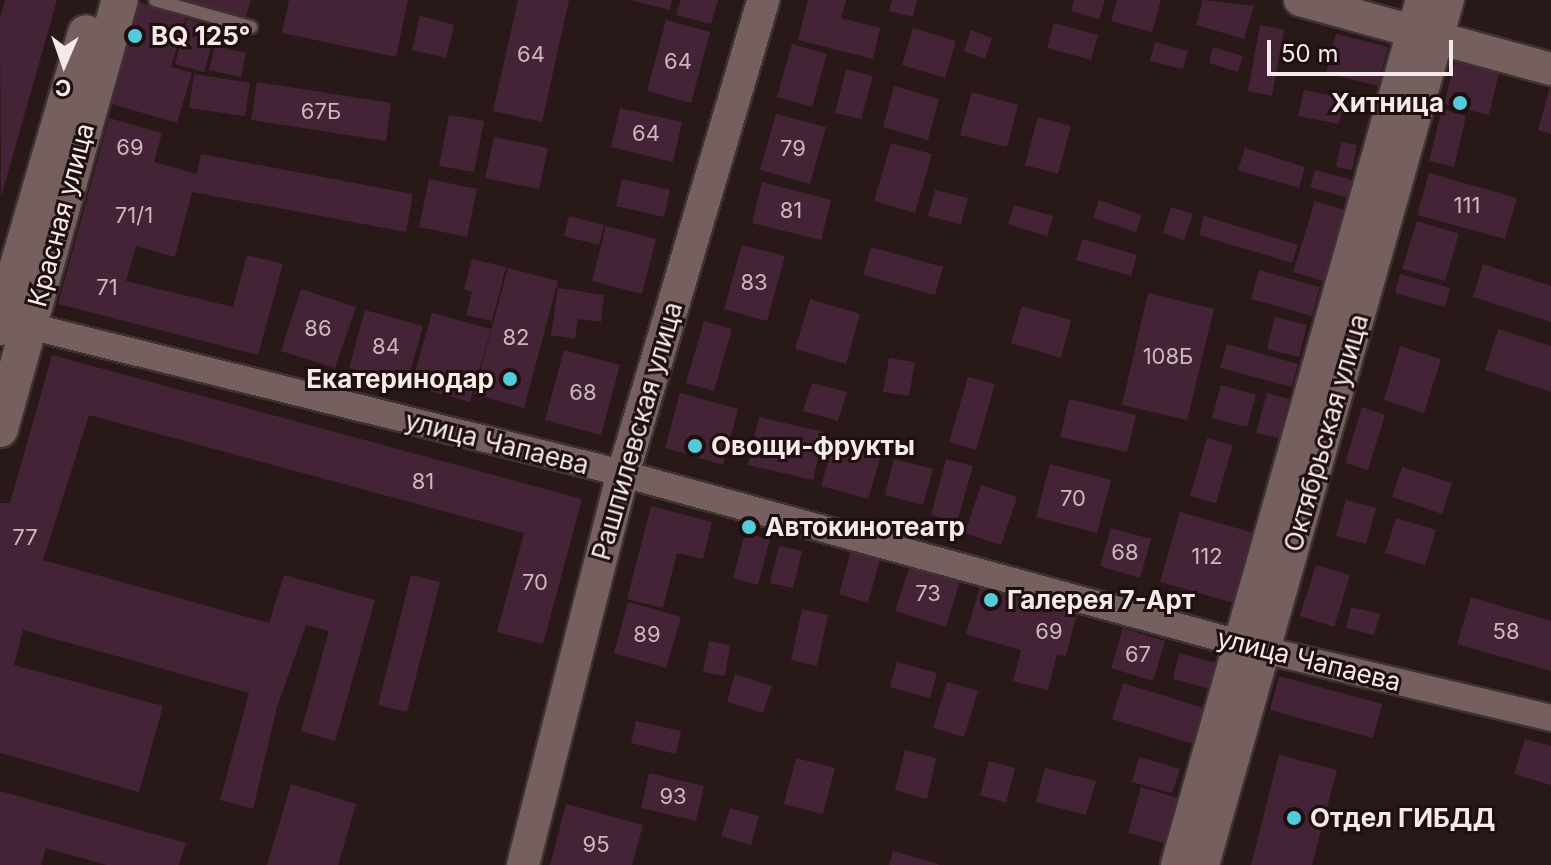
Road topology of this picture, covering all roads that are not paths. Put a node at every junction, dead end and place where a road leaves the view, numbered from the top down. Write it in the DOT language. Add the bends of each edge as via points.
graph roads {
  1 [pos="95,0"];
  2 [pos="120,0"];
  3 [pos="155,0"];
  4 [pos="763,0"];
  5 [pos="1300,0"];
  6 [pos="1448,0"];
  7 [pos="1426,23"];
  8 [pos="251,27"];
  9 [pos="1551,69"];
  10 [pos="8,322"];
  11 [pos="0,429"];
  12 [pos="623,474"];
  13 [pos="1254,647"];
  14 [pos="1551,718"];
  15 [pos="523,865"];
  16 [pos="1179,865"];
  17 [pos="1203,865"];
  1 -- 10 [label="main road, Красная улица"];
  2 -- 10 [label="main road, Красная улица"];
  3 -- 8 [label="lane"];
  4 -- 12 [label="street, Рашпилевская улица"];
  5 -- 7 [label="street"];
  6 -- 7 [label="street, Октябрьская улица"];
  7 -- 9 [label="street"];
  7 -- 13 [label="main road, Октябрьская улица"];
  10 -- 11 [label="main road, Красная улица"];
  10 -- 12 [label="street, улица Чапаева"];
  12 -- 13 [label="street, улица Чапаева"];
  12 -- 15 [label="street, Рашпилевская улица"];
  13 -- 14 [label="street, улица Чапаева"];
  13 -- 16 [label="main road, Октябрьская улица"];
  13 -- 17 [label="street, Октябрьская улица"];
}
